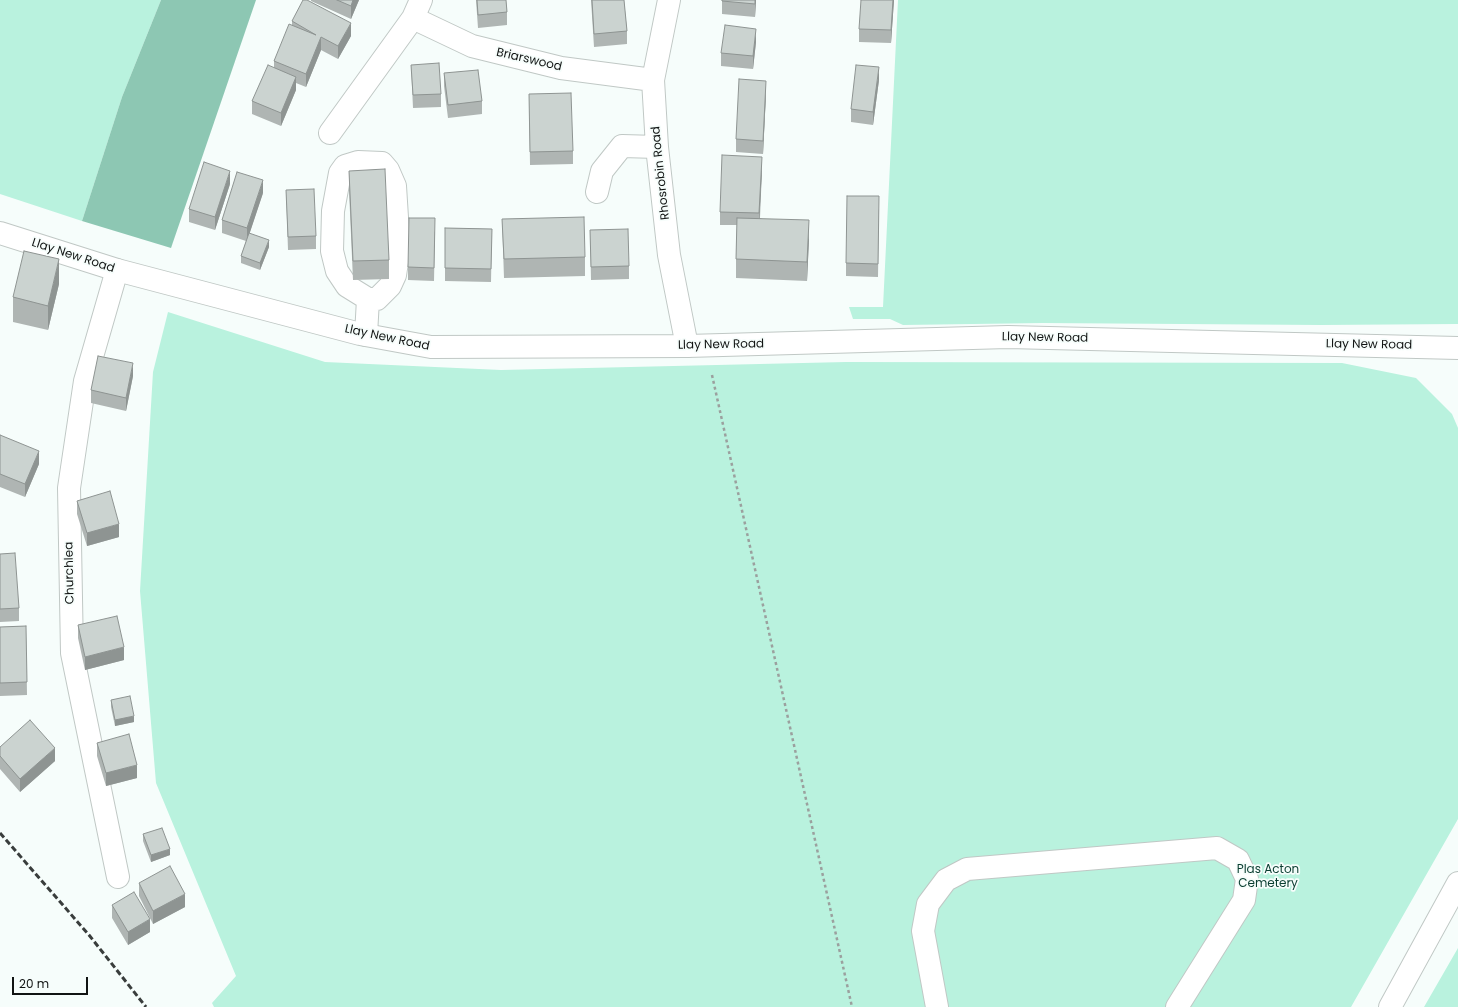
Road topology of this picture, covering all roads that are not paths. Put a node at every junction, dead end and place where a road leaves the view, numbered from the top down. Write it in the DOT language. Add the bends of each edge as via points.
graph roads {
  1 [pos="669,0"];
  2 [pos="417,9"];
  3 [pos="653,80"];
  4 [pos="330,133"];
  5 [pos="657,147"];
  6 [pos="597,192"];
  7 [pos="0,233"];
  8 [pos="117,270"];
  9 [pos="368,299"];
  10 [pos="366,335"];
  11 [pos="687,346"];
  12 [pos="1458,348"];
  13 [pos="118,877"];
  14 [pos="1458,883"];
  15 [pos="937,1007"];
  16 [pos="1177,1007"];
  17 [pos="1390,1007"];
  1 -- 3 [label="street, Rhosrobin Road"];
  2 -- 3 [label="street, Briarswood" via="472,46 561,68"];
  2 -- 4 [label="street, Briarswood"];
  3 -- 5 [label="street, Rhosrobin Road"];
  5 -- 6 [label="street" via="622,146 602,171"];
  5 -- 11 [label="street, Rhosrobin Road" via="669,255"];
  7 -- 8 [label="street, Llay New Road"];
  8 -- 10 [label="street, Llay New Road"];
  8 -- 13 [label="street, Churchlea" via="85,380 69,488 72,653"];
  9 -- 9 [label="street" via="347,286 337,271 332,251 333,211 340,173 345,166 358,162 382,163 395,186 399,249 395,275 390,286 377,299"];
  9 -- 10 [label="street"];
  10 -- 11 [label="street, Llay New Road" via="431,348"];
  11 -- 12 [label="street, Llay New Road" via="1008,337"];
  14 -- 17 [label="street"];
  15 -- 16 [label="street" via="923,930 928,904 946,880 967,869 1217,848 1238,860 1247,879 1244,900"];
}
